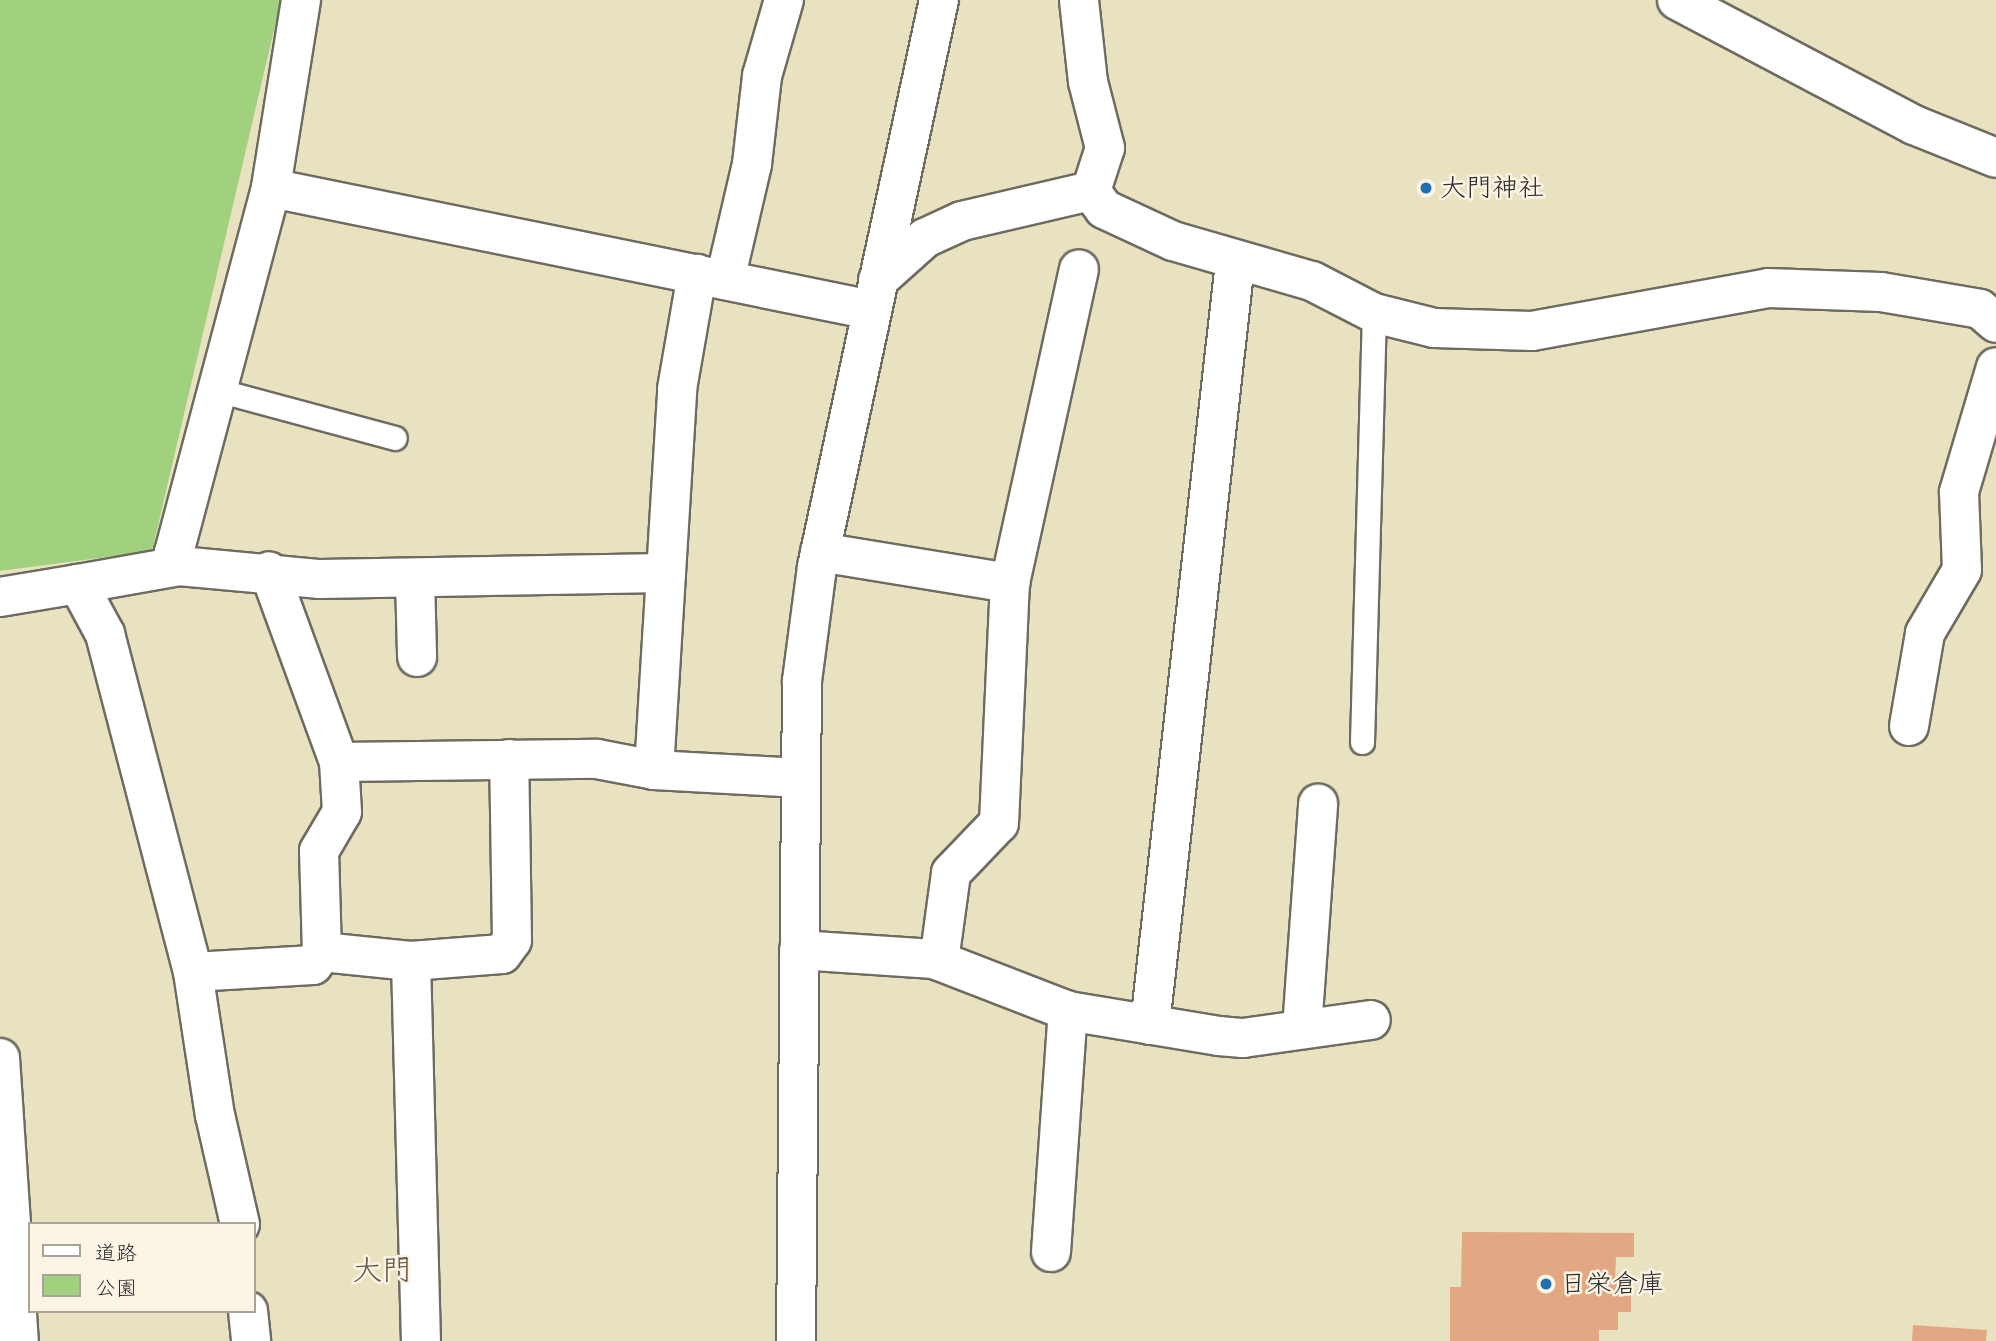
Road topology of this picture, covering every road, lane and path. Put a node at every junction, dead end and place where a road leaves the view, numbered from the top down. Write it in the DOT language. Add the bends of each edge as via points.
graph roads {
  1 [pos="301,0"];
  2 [pos="784,0"];
  3 [pos="939,0"];
  4 [pos="1079,0"];
  5 [pos="1677,0"];
  6 [pos="1996,158"];
  7 [pos="271,188"];
  8 [pos="1091,191"];
  9 [pos="1235,262"];
  10 [pos="1079,269"];
  11 [pos="711,277"];
  12 [pos="875,295"];
  13 [pos="1374,313"];
  14 [pos="1996,323"];
  15 [pos="1996,367"];
  16 [pos="217,390"];
  17 [pos="395,438"];
  18 [pos="820,552"];
  19 [pos="179,566"];
  20 [pos="269,571"];
  21 [pos="666,573"];
  22 [pos="415,578"];
  23 [pos="1010,583"];
  24 [pos="78,584"];
  25 [pos="0,597"];
  26 [pos="417,657"];
  27 [pos="1909,726"];
  28 [pos="1362,742"];
  29 [pos="509,759"];
  30 [pos="339,762"];
  31 [pos="654,770"];
  32 [pos="801,778"];
  33 [pos="1318,804"];
  34 [pos="799,950"];
  35 [pos="322,952"];
  36 [pos="411,961"];
  37 [pos="939,961"];
  38 [pos="193,972"];
  39 [pos="1068,1011"];
  40 [pos="1371,1020"];
  41 [pos="1150,1025"];
  42 [pos="1302,1029"];
  43 [pos="0,1058"];
  44 [pos="240,1222"];
  45 [pos="1051,1252"];
  46 [pos="248,1313"];
  47 [pos="19,1341"];
  48 [pos="251,1341"];
  49 [pos="421,1341"];
  50 [pos="796,1341"];
  1 -- 7 [label="street"];
  2 -- 11 [label="street" via="762,76 752,164"];
  3 -- 12 [label="street"];
  4 -- 8 [label="street" via="1088,82 1105,148"];
  5 -- 6 [label="street" via="1914,125"];
  7 -- 11 [label="street"];
  7 -- 16 [label="street"];
  8 -- 9 [label="street" via="1104,209 1173,241"];
  8 -- 12 [label="street" via="962,221 925,239"];
  9 -- 13 [label="street" via="1312,281"];
  9 -- 41 [label="street"];
  10 -- 23 [label="street"];
  11 -- 12 [label="street"];
  11 -- 21 [label="street" via="677,389"];
  12 -- 18 [label="street"];
  13 -- 14 [label="street" via="1456,331 1532,331 1768,288 1881,292 1980,309"];
  13 -- 28 [label="lane"];
  15 -- 27 [label="street" via="1959,492 1962,570 1925,633"];
  16 -- 17 [label="lane"];
  16 -- 19 [label="street" via="174,552"];
  18 -- 23 [label="street"];
  18 -- 32 [label="street" via="802,681"];
  19 -- 20 [label="street"];
  19 -- 24 [label="street"];
  20 -- 22 [label="street" via="320,579"];
  20 -- 30 [label="street"];
  21 -- 22 [label="street"];
  21 -- 31 [label="street"];
  22 -- 26 [label="street"];
  23 -- 37 [label="street" via="999,822 951,873"];
  24 -- 25 [label="street"];
  24 -- 38 [label="street" via="105,634"];
  29 -- 30 [label="street"];
  29 -- 31 [label="street" via="597,759"];
  29 -- 36 [label="street" via="512,940 502,954"];
  30 -- 35 [label="street" via="342,812 319,851"];
  31 -- 32 [label="street"];
  32 -- 34 [label="street"];
  33 -- 42 [label="street"];
  34 -- 37 [label="street"];
  34 -- 50 [label="street"];
  35 -- 36 [label="street"];
  35 -- 38 [label="street" via="313,965"];
  36 -- 49 [label="street"];
  37 -- 39 [label="street"];
  38 -- 44 [label="street" via="215,1115"];
  39 -- 41 [label="street"];
  39 -- 45 [label="street"];
  40 -- 42 [label="street"];
  41 -- 42 [label="street" via="1242,1038"];
  43 -- 47 [label="street"];
  46 -- 48 [label="street"];
}
